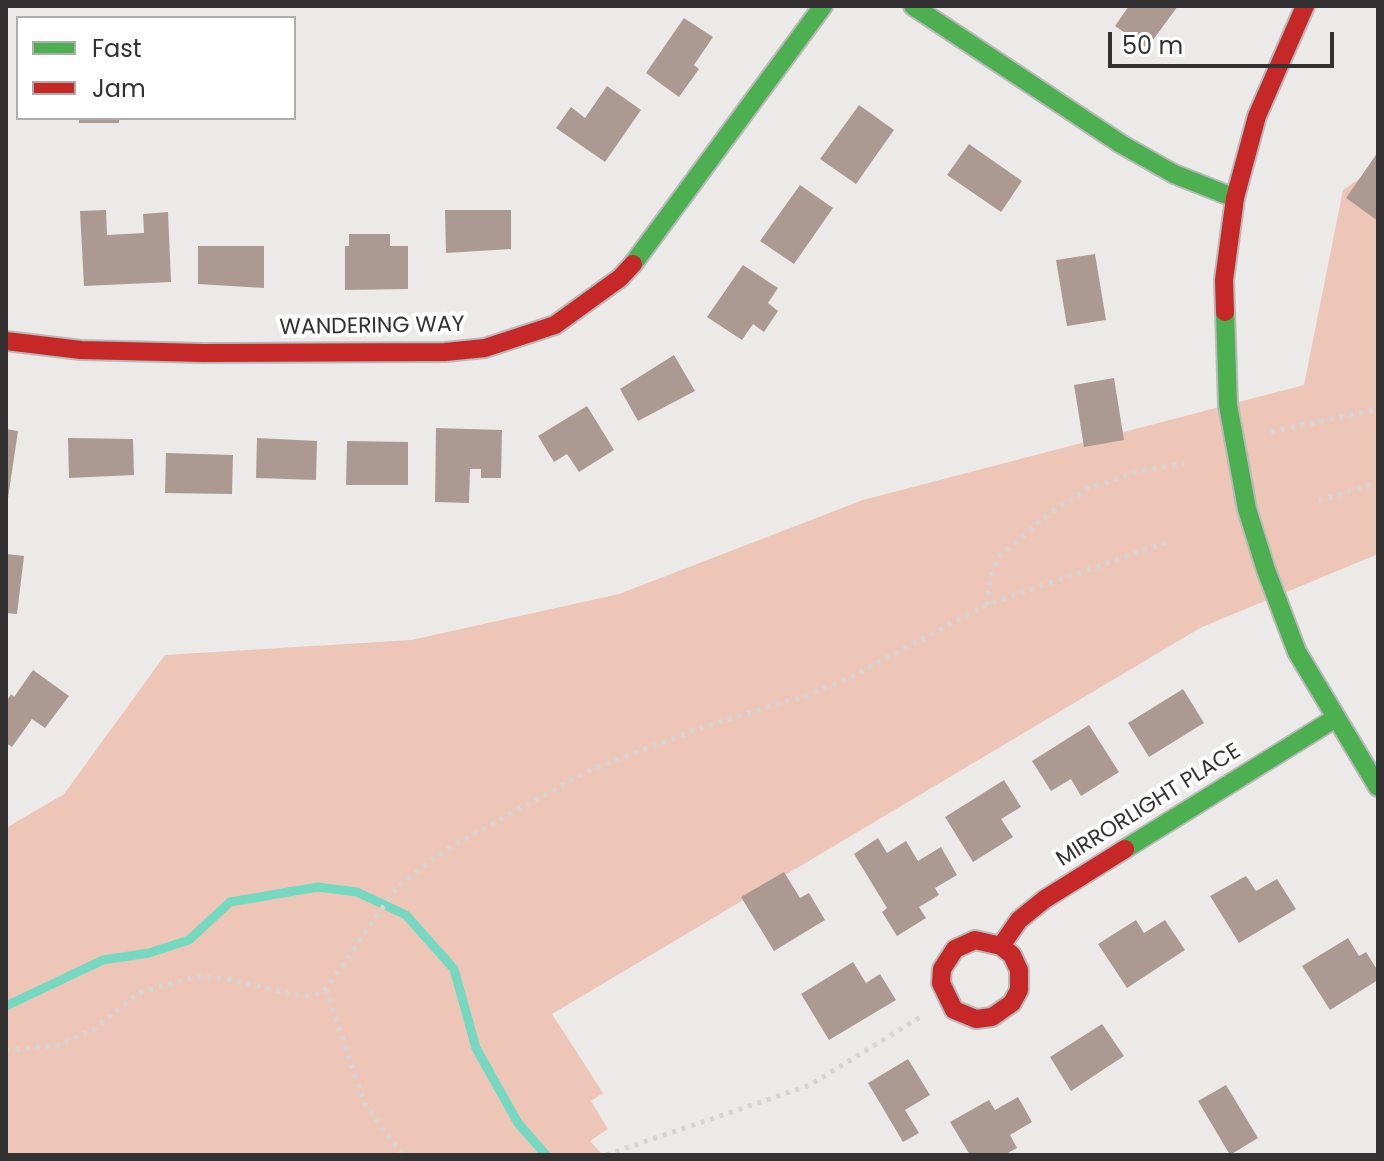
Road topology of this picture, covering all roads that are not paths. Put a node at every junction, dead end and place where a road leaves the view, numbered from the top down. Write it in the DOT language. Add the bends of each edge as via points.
graph roads {
  1 [pos="823,6"];
  2 [pos="913,6"];
  3 [pos="1305,6"];
  4 [pos="1235,198"];
  5 [pos="6,341"];
  6 [pos="1334,719"];
  7 [pos="1378,787"];
  8 [pos="1001,946"];
  1 -- 5 [label="street, WANDERING WAY" via="648,247 591,301 543,330 485,348 445,352 112,350"];
  2 -- 4 [label="street" via="1121,144 1174,174"];
  3 -- 4 [label="street" via="1257,116"];
  4 -- 6 [label="street" via="1224,280 1224,338 1238,463 1266,570 1297,652"];
  6 -- 7 [label="street"];
  6 -- 8 [label="street, MIRRORLIGHT PLACE" via="1045,899 1019,920"];
  8 -- 8 [label="street" via="975,940 955,949 942,969 941,983 954,1010 976,1019 1003,1013 1012,1003 1020,983 1012,955"];
}
